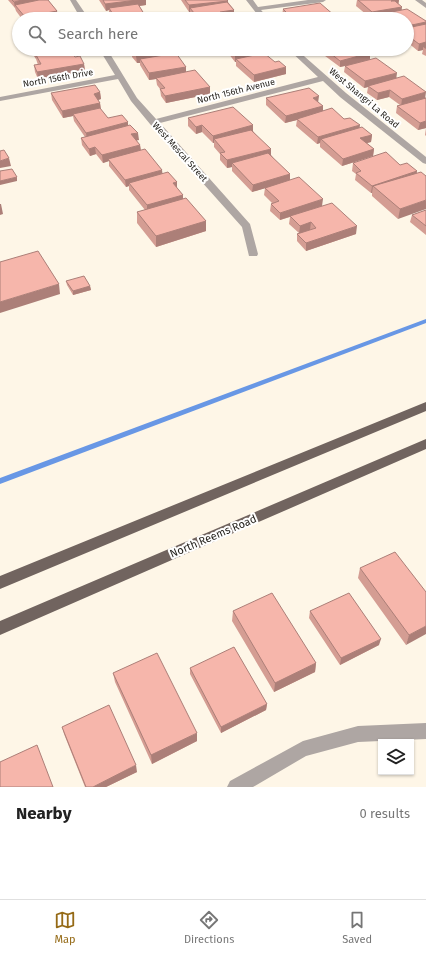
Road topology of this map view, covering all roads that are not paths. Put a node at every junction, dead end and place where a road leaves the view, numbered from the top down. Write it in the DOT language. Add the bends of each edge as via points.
graph roads {
  1 [pos="73,0"];
  2 [pos="249,0"];
  3 [pos="323,0"];
  4 [pos="418,0"];
  5 [pos="426,6"];
  6 [pos="256,9"];
  7 [pos="81,12"];
  8 [pos="258,12"];
  9 [pos="107,56"];
  10 [pos="300,56"];
  11 [pos="120,76"];
  12 [pos="324,78"];
  13 [pos="0,99"];
  14 [pos="153,122"];
  15 [pos="426,161"];
  16 [pos="254,254"];
  17 [pos="426,406"];
  18 [pos="426,444"];
  19 [pos="0,583"];
  20 [pos="0,628"];
  21 [pos="426,731"];
  22 [pos="236,787"];
  1 -- 7 [label="street"];
  2 -- 6 [label="street"];
  3 -- 6 [label="street"];
  4 -- 5 [label="street"];
  6 -- 8 [label="street"];
  9 -- 11 [label="street, West Mescal Street"];
  10 -- 12 [label="street, West Shangri La Road"];
  11 -- 13 [label="street, North 156th Drive"];
  11 -- 14 [label="street, West Mescal Street" via="134,99"];
  12 -- 14 [label="street, North 156th Avenue"];
  12 -- 15 [label="street, West Shangri La Road"];
  14 -- 16 [label="street, West Mescal Street" via="247,226"];
  17 -- 19 [label="main road"];
  18 -- 20 [label="main road, North Reems Road"];
  21 -- 22 [label="street" via="358,734 303,749"];
}
